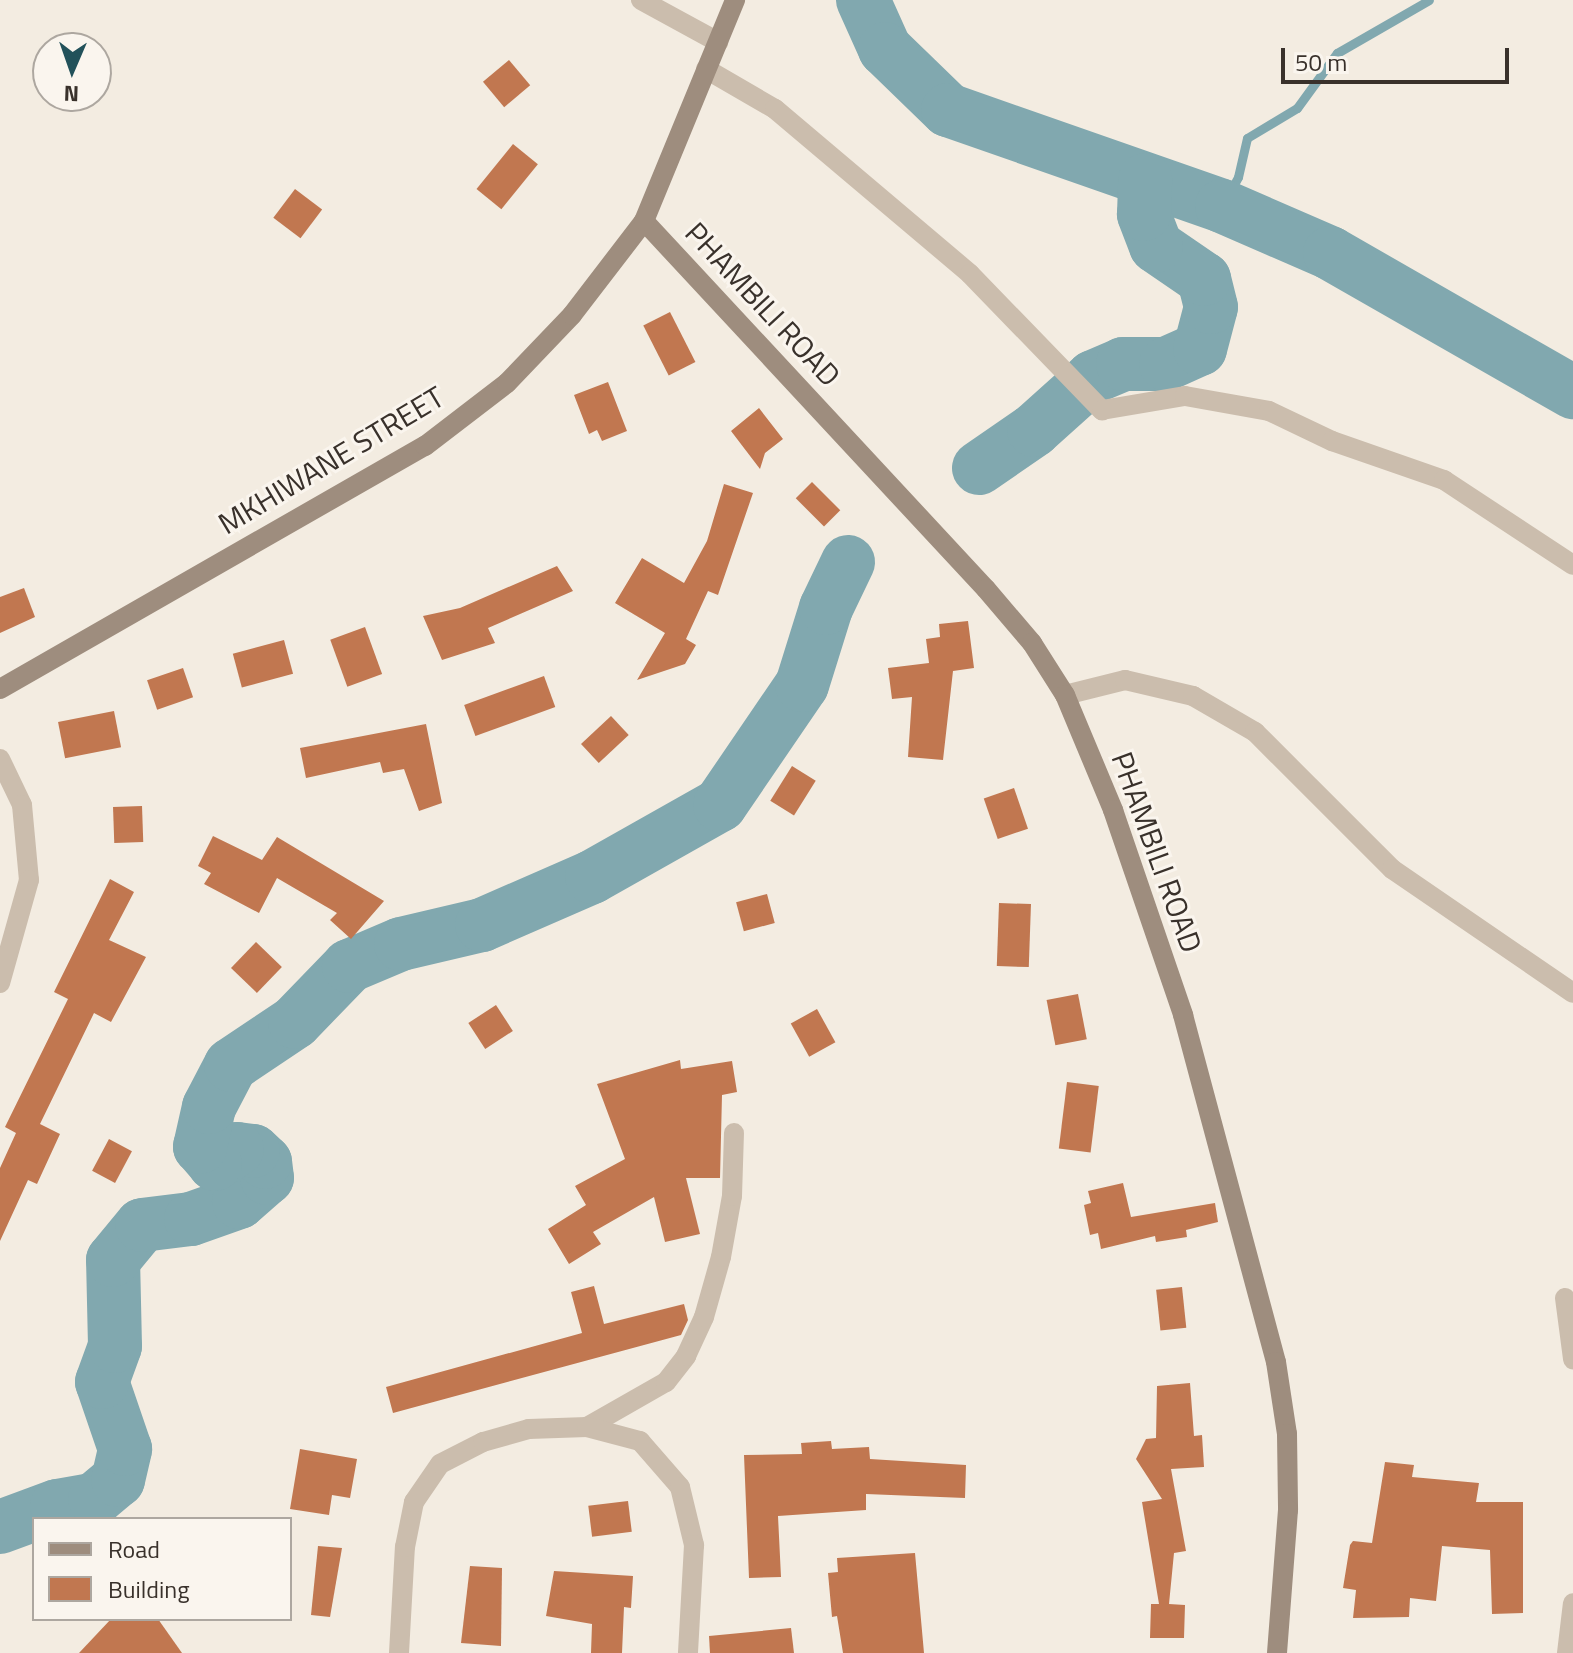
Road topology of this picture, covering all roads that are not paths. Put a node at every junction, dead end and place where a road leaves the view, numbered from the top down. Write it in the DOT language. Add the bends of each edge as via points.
graph roads {
  1 [pos="641,0"];
  2 [pos="733,4"];
  3 [pos="718,42"];
  4 [pos="706,69"];
  5 [pos="644,221"];
  6 [pos="1573,565"];
  7 [pos="0,689"];
  8 [pos="1065,695"];
  9 [pos="0,759"];
  10 [pos="0,983"];
  11 [pos="1573,993"];
  12 [pos="734,1133"];
  13 [pos="1565,1298"];
  14 [pos="1573,1359"];
  15 [pos="587,1427"];
  16 [pos="1573,1603"];
  17 [pos="399,1653"];
  18 [pos="688,1653"];
  19 [pos="1277,1653"];
  20 [pos="1567,1653"];
  1 -- 3 [label="street"];
  2 -- 3 [label="street, MKHIWANE STREET"];
  3 -- 4 [label="street, MKHIWANE STREET"];
  4 -- 5 [label="street, MKHIWANE STREET"];
  4 -- 6 [label="street" via="775,109 970,274 1102,410 1185,396 1269,411 1332,441 1444,480"];
  5 -- 7 [label="street, MKHIWANE STREET" via="572,315 507,383 425,446"];
  5 -- 8 [label="street, PHAMBILI ROAD" via="986,589 1032,643"];
  8 -- 11 [label="street" via="1125,680 1193,696 1255,732 1392,869"];
  8 -- 19 [label="street, PHAMBILI ROAD" via="1113,810 1183,1015 1276,1362 1287,1434 1288,1510"];
  9 -- 10 [label="street" via="22,805 29,880"];
  12 -- 15 [label="street" via="732,1196 721,1257 686,1356 666,1382"];
  13 -- 14 [label="street"];
  15 -- 17 [label="street" via="529,1429 483,1442 440,1464 414,1502 405,1547"];
  15 -- 18 [label="street" via="640,1441 680,1487 694,1545"];
  16 -- 20 [label="street"];
}
